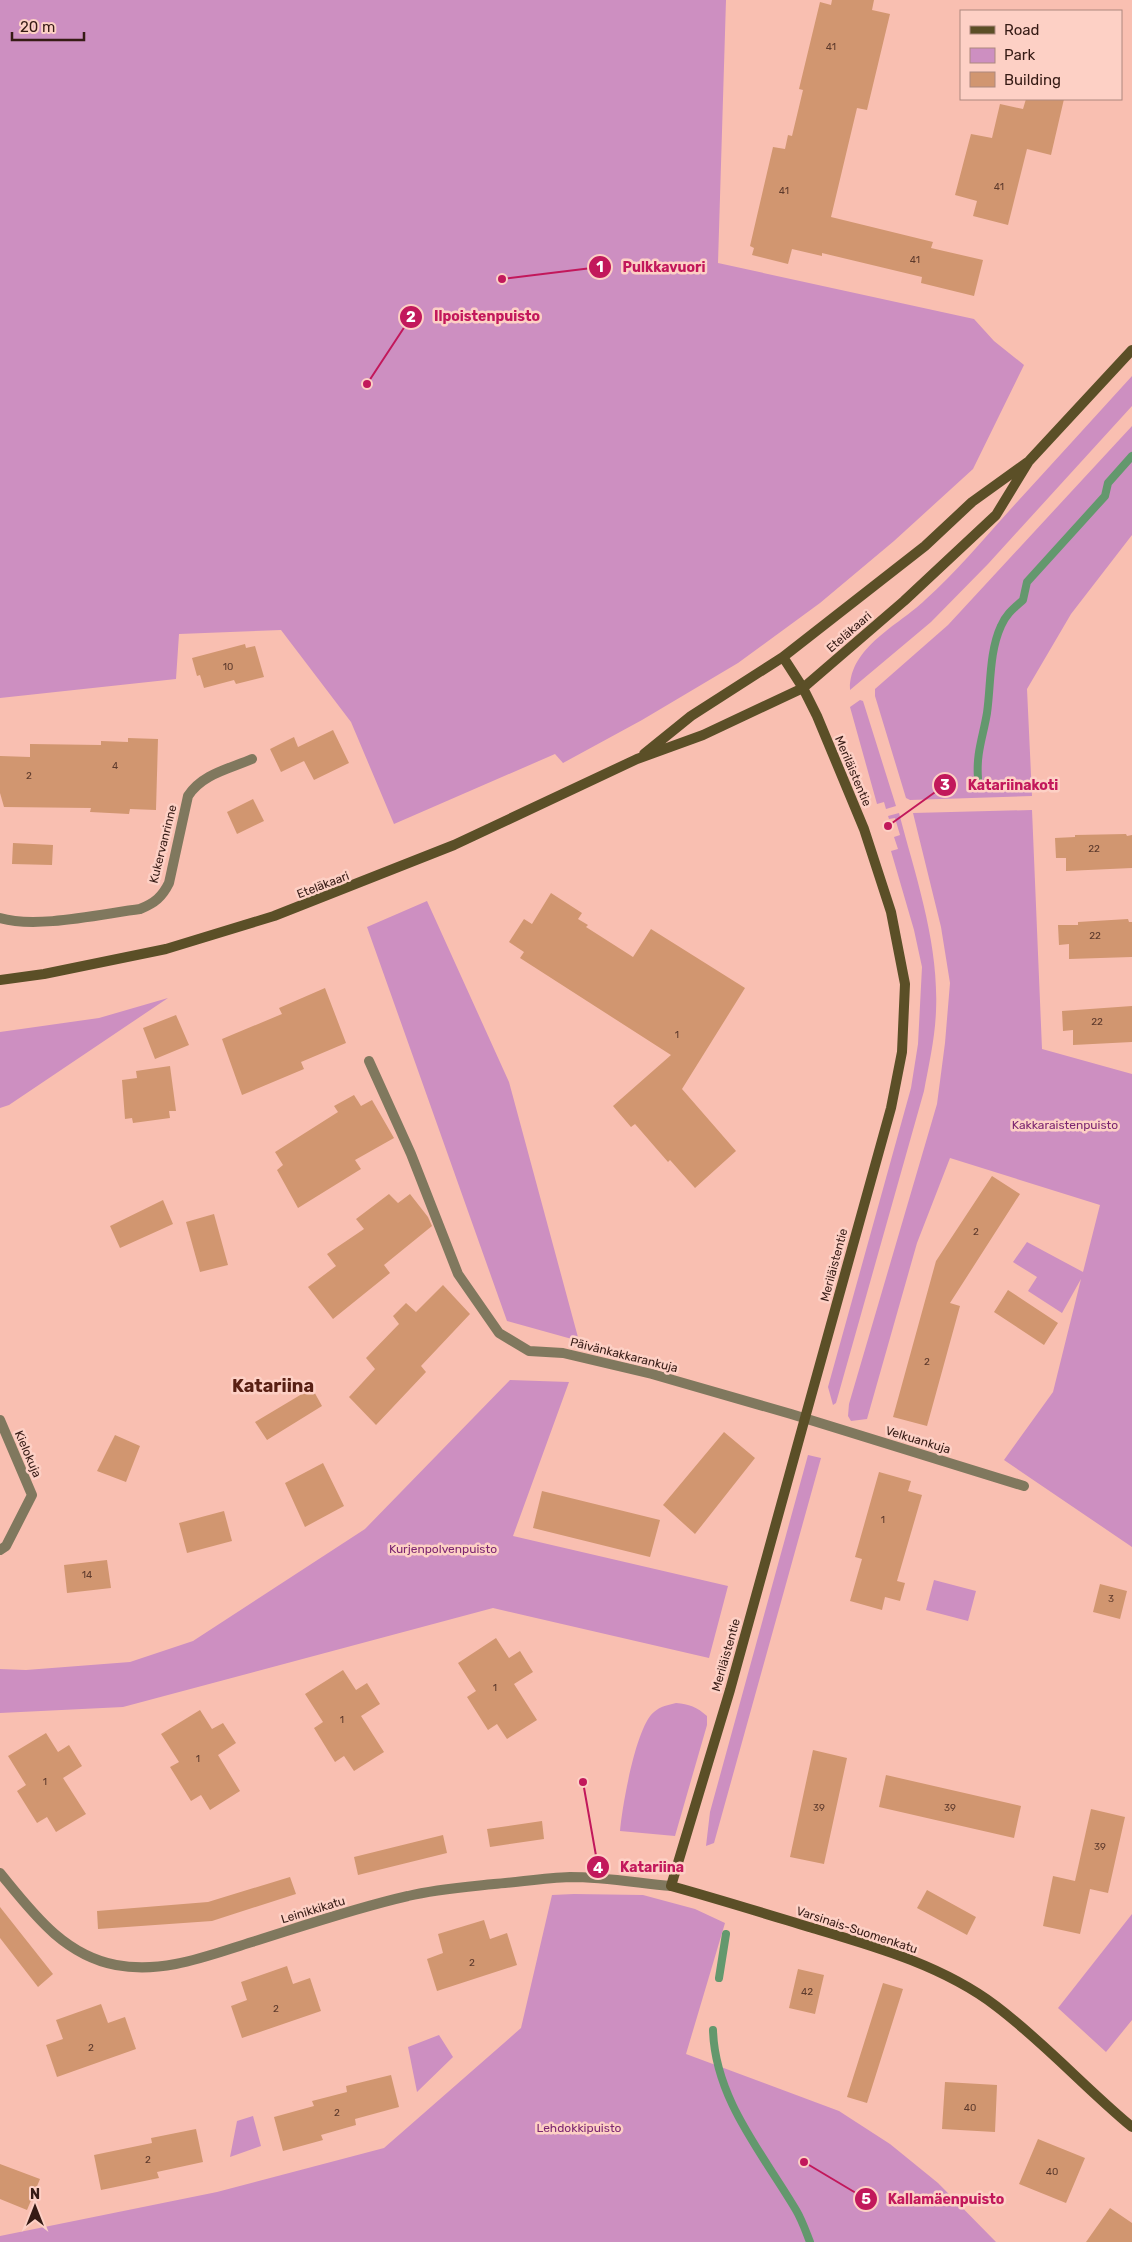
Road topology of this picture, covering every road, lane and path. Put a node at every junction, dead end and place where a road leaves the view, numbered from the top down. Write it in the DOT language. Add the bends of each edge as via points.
graph roads {
  1 [pos="1132,350"];
  2 [pos="1029,461"];
  3 [pos="783,657"];
  4 [pos="803,688"];
  5 [pos="252,759"];
  6 [pos="637,759"];
  7 [pos="0,918"];
  8 [pos="0,980"];
  9 [pos="369,1061"];
  10 [pos="805,1418"];
  11 [pos="0,1420"];
  12 [pos="1024,1486"];
  13 [pos="0,1550"];
  14 [pos="0,1873"];
  15 [pos="671,1886"];
  16 [pos="1132,2127"];
  1 -- 2 [label="main road, Eteläkaari"];
  2 -- 3 [label="main road, Eteläkaari" via="972,502 925,546"];
  2 -- 4 [label="main road, Eteläkaari" via="996,516"];
  3 -- 4 [label="main road, Meriläistentie"];
  3 -- 6 [label="main road, Eteläkaari" via="691,716"];
  4 -- 6 [label="main road, Eteläkaari" via="703,736"];
  4 -- 10 [label="main road, Meriläistentie" via="864,829 880,875 899,944 905,984 902,1052 891,1108"];
  5 -- 7 [label="street, Kukervanrinne" via="195,784 188,796 169,883 154,904 140,909 34,923"];
  6 -- 8 [label="main road, Eteläkaari" via="454,845 274,916 166,949"];
  9 -- 10 [label="street, Päivänkakkarankuja" via="412,1154 458,1274 499,1333 529,1351 563,1353 611,1363"];
  10 -- 12 [label="street, Velkuankuja"];
  10 -- 15 [label="main road, Meriläistentie" via="730,1690"];
  11 -- 13 [label="street, Kielokuja" via="32,1495 6,1546"];
  14 -- 15 [label="street, Leinikkikatu" via="34,1916 57,1938 75,1950 113,1965 134,1968 172,1966 350,1912 442,1890 568,1877"];
  15 -- 16 [label="main road, Varsinais-Suomenkatu" via="876,1947 969,1989 996,2006 1040,2043"];
}
